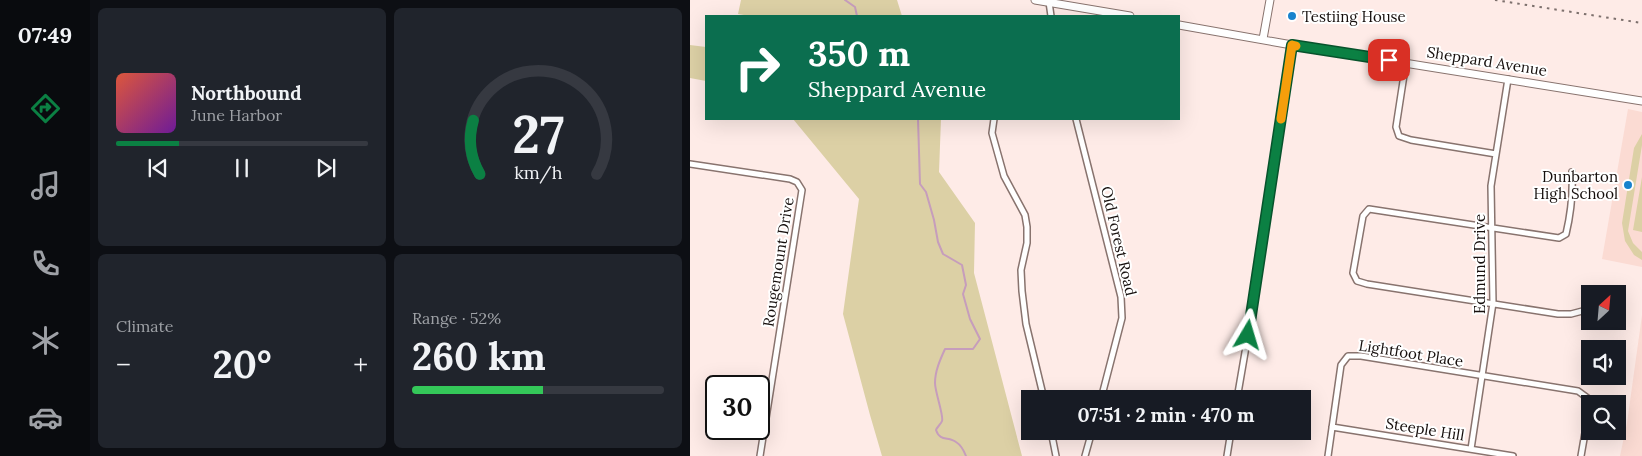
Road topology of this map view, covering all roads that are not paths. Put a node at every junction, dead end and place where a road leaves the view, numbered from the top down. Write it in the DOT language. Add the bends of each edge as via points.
graph roads {
  1 [pos="1034,0"];
  2 [pos="1270,0"];
  3 [pos="1049,2"];
  4 [pos="1051,15"];
  5 [pos="1124,15"];
  6 [pos="1180,25"];
  7 [pos="1264,39"];
  8 [pos="1292,45"];
  9 [pos="1406,62"];
  10 [pos="1508,79"];
  11 [pos="1642,100"];
  12 [pos="994,120"];
  13 [pos="1076,120"];
  14 [pos="1496,154"];
  15 [pos="690,164"];
  16 [pos="1572,172"];
  17 [pos="1492,228"];
  18 [pos="1494,303"];
  19 [pos="1581,311"];
  20 [pos="1482,377"];
  21 [pos="1042,390"];
  22 [pos="1103,390"];
  23 [pos="1239,390"];
  24 [pos="1332,427"];
  25 [pos="1053,440"];
  26 [pos="1089,440"];
  27 [pos="1230,440"];
  28 [pos="1471,449"];
  29 [pos="760,456"];
  30 [pos="1056,456"];
  31 [pos="1085,456"];
  32 [pos="1227,456"];
  33 [pos="1328,456"];
  34 [pos="1513,456"];
  35 [pos="1581,456"];
  1 -- 3 [label="street"];
  2 -- 7 [label="street"];
  3 -- 4 [label="street"];
  3 -- 5 [label="street"];
  6 -- 7 [label="street, Sheppard Avenue"];
  7 -- 8 [label="street, Sheppard Avenue"];
  8 -- 9 [label="street, Sheppard Avenue"];
  8 -- 23 [label="street"];
  9 -- 10 [label="street, Sheppard Avenue"];
  9 -- 14 [label="street" via="1396,127 1398,136"];
  10 -- 11 [label="street, Sheppard Avenue"];
  10 -- 14 [label="street, Edmund Drive"];
  12 -- 21 [label="street" via="992,133 1004,176 1025,216 1027,227 1028,242 1021,270 1022,291 1026,324"];
  13 -- 22 [label="street, Old Forest Road" via="1121,297 1122,318"];
  14 -- 17 [label="street, Edmund Drive" via="1491,186"];
  15 -- 29 [label="street, Rougemount Drive" via="790,179 797,182 802,190"];
  16 -- 17 [label="street" via="1566,234 1559,238"];
  17 -- 18 [label="street, Edmund Drive"];
  17 -- 18 [label="street" via="1369,209 1363,216 1353,273 1357,281 1367,284"];
  18 -- 19 [label="street" via="1558,314"];
  18 -- 20 [label="street, Edmund Drive"];
  20 -- 24 [label="street, Lightfoot Place" via="1348,356 1341,365"];
  20 -- 28 [label="street, Edmund Drive"];
  20 -- 35 [label="street" via="1578,391 1589,399"];
  24 -- 28 [label="street, Steeple Hill"];
  24 -- 33 [label="street, Lightfoot Place"];
  25 -- 30 [label="street"];
  26 -- 31 [label="street"];
  27 -- 32 [label="street"];
  28 -- 34 [label="street, Steeple Hill"];
}
